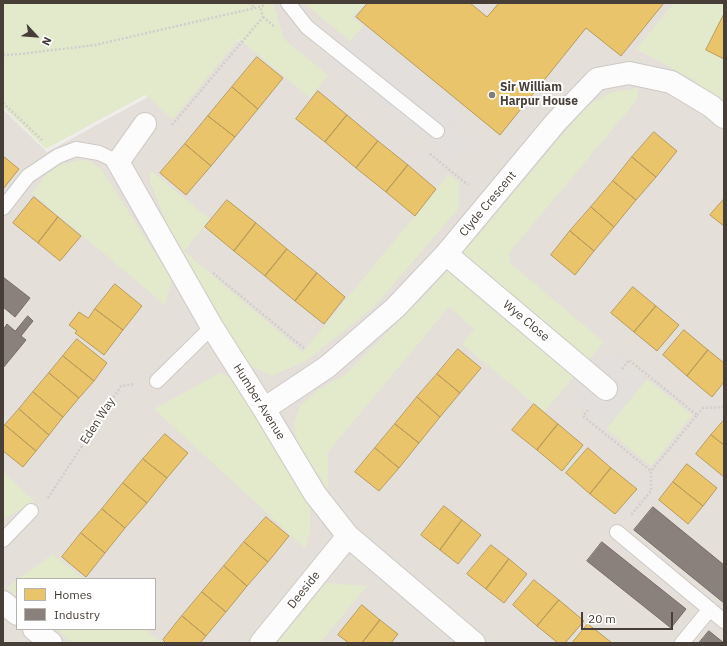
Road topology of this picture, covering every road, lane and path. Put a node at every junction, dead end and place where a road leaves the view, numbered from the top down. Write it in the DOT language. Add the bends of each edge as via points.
graph roads {
  1 [pos="249,3"];
  2 [pos="271,3"];
  3 [pos="288,3"];
  4 [pos="260,7"];
  5 [pos="256,8"];
  6 [pos="3,55"];
  7 [pos="3,103"];
  8 [pos="724,116"];
  9 [pos="145,124"];
  10 [pos="168,130"];
  11 [pos="437,131"];
  12 [pos="58,156"];
  13 [pos="118,162"];
  14 [pos="3,208"];
  15 [pos="446,254"];
  16 [pos="211,271"];
  17 [pos="212,327"];
  18 [pos="326,367"];
  19 [pos="157,380"];
  20 [pos="606,388"];
  21 [pos="724,407"];
  22 [pos="264,409"];
  23 [pos="697,414"];
  24 [pos="651,471"];
  25 [pos="31,511"];
  26 [pos="617,532"];
  27 [pos="348,536"];
  28 [pos="3,540"];
  29 [pos="3,602"];
  30 [pos="710,609"];
  31 [pos="16,613"];
  32 [pos="724,621"];
  33 [pos="35,630"];
  34 [pos="51,643"];
  35 [pos="261,643"];
  36 [pos="474,643"];
  37 [pos="682,643"];
  1 -- 5 [label="path"];
  2 -- 4 [label="path"];
  3 -- 11 [label="lane" via="307,26"];
  4 -- 5 [label="path"];
  4 -- 10 [label="path" via="263,17"];
  5 -- 6 [label="path" via="95,45"];
  7 -- 12 [label="path"];
  8 -- 15 [label="street, Clyde Crescent" via="671,82 629,73 597,79 556,122"];
  9 -- 13 [label="street"];
  12 -- 13 [label="lane" via="76,150 99,153"];
  12 -- 14 [label="lane" via="28,176"];
  13 -- 17 [label="street, Humber Avenue"];
  15 -- 18 [label="street, Clyde Crescent" via="395,308"];
  15 -- 20 [label="street, Wye Close"];
  16 -- 18 [label="path"];
  17 -- 19 [label="lane"];
  17 -- 22 [label="street, Humber Avenue"];
  18 -- 22 [label="street, Clyde Crescent"];
  19 -- 25 [label="path, Eden Way" via="121,386 44,505"];
  20 -- 23 [label="path" via="630,360"];
  20 -- 24 [label="path" via="583,416"];
  21 -- 23 [label="path" via="703,408"];
  22 -- 27 [label="street, Humber Avenue" via="315,494"];
  23 -- 24 [label="path"];
  24 -- 26 [label="path" via="651,491"];
  25 -- 28 [label="lane"];
  26 -- 30 [label="lane"];
  27 -- 35 [label="street, Deeside"];
  27 -- 36 [label="street, Humber Avenue"];
  29 -- 31 [label="street"];
  30 -- 32 [label="lane"];
  30 -- 37 [label="lane"];
  33 -- 34 [label="street"];
}
